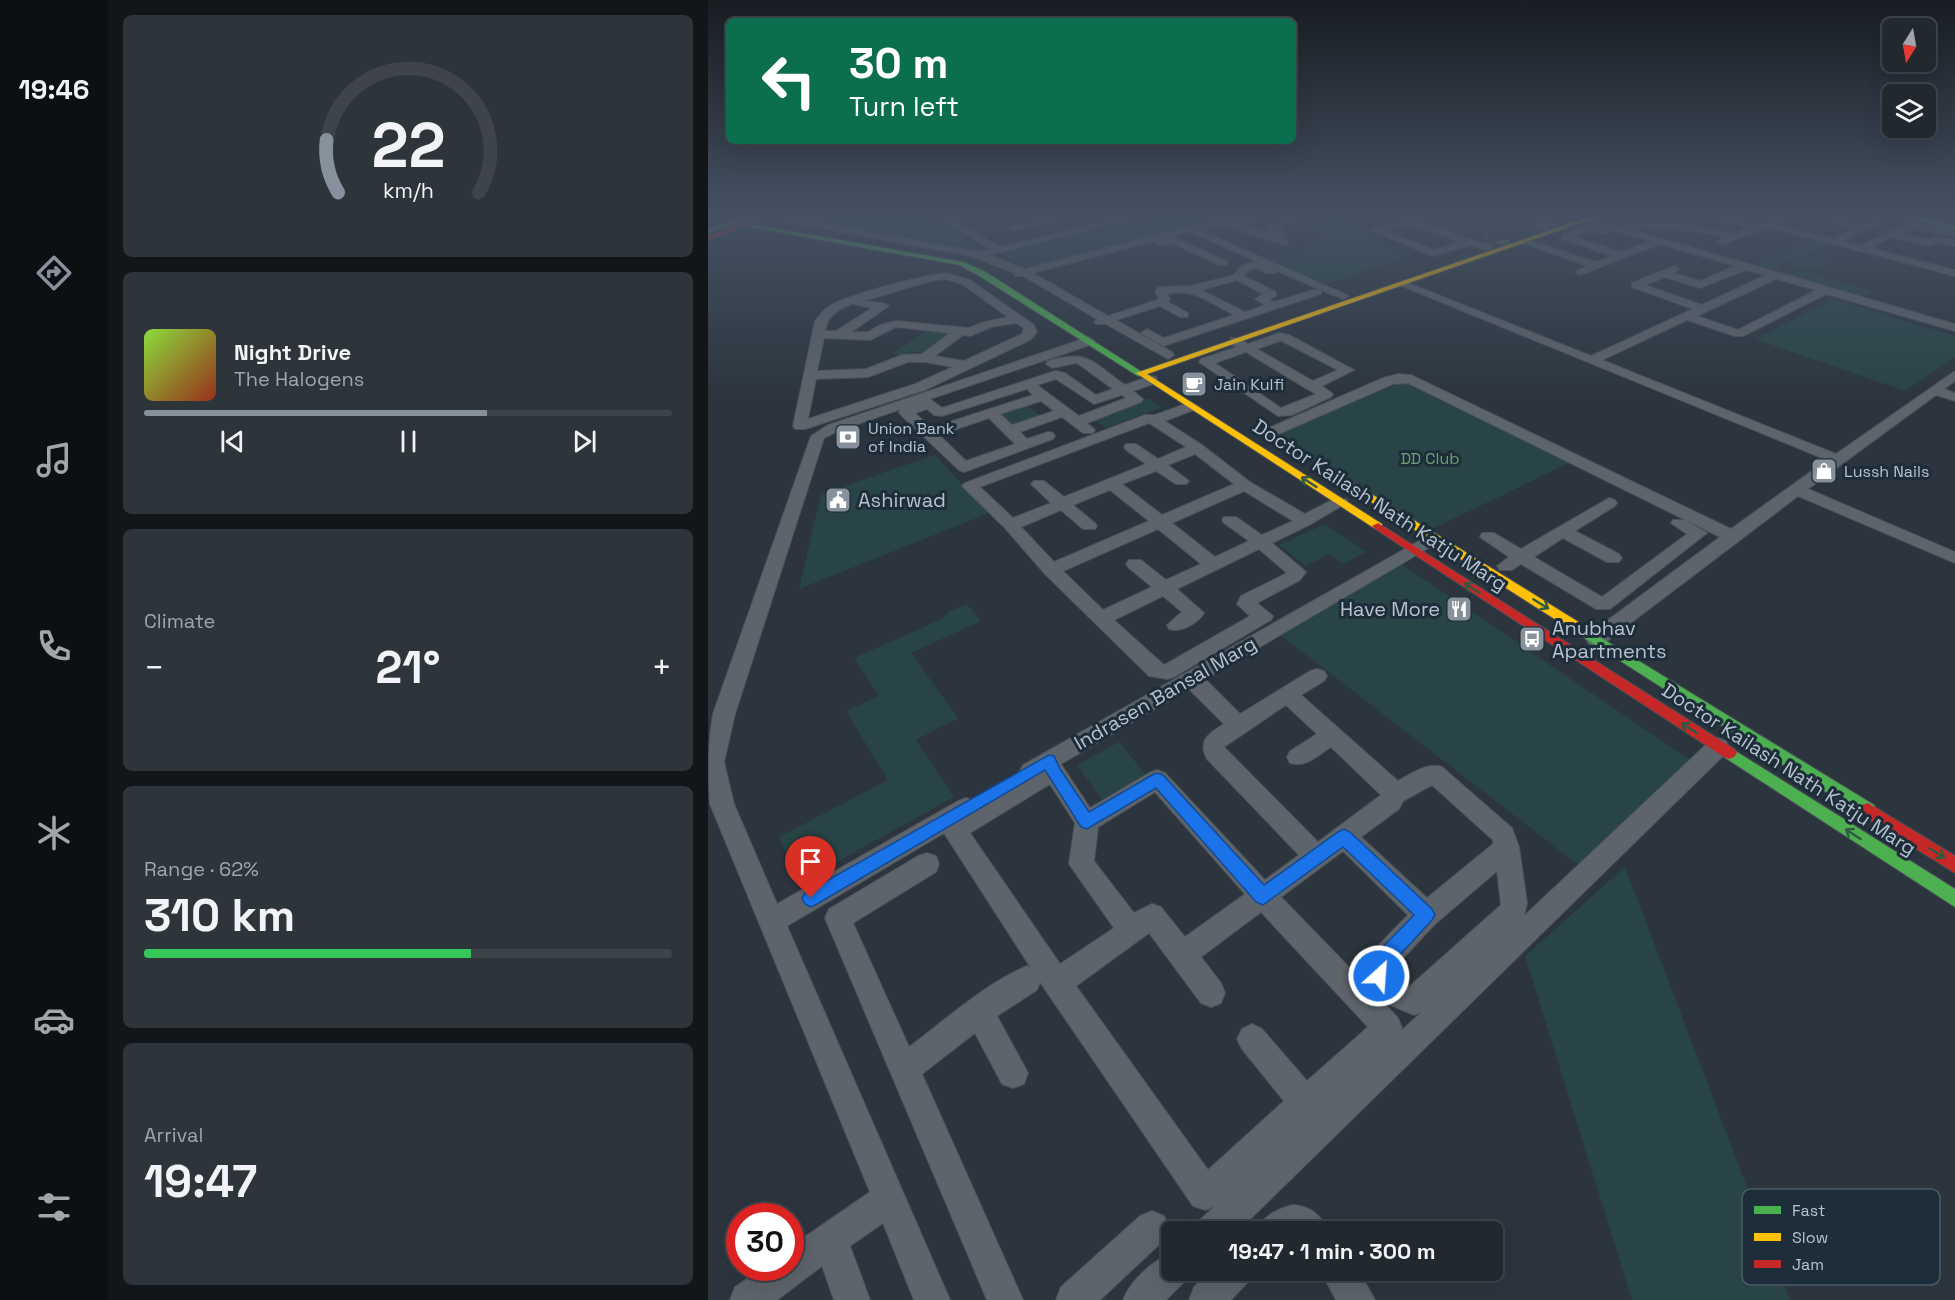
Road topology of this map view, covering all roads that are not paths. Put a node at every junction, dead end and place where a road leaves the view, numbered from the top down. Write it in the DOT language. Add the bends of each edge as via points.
graph roads {
  1 [pos="982,275"];
  2 [pos="1020,275"];
  3 [pos="1020,275"];
  4 [pos="1049,275"];
  5 [pos="1279,275"];
  6 [pos="1295,275"];
  7 [pos="1397,275"];
  8 [pos="1434,275"];
  9 [pos="1660,275"];
  10 [pos="1682,275"];
  11 [pos="1711,275"];
  12 [pos="1725,275"];
  13 [pos="1757,275"];
  14 [pos="1238,277"];
  15 [pos="1719,277"];
  16 [pos="1190,284"];
  17 [pos="1402,284"];
  18 [pos="1781,285"];
  19 [pos="1820,292"];
  20 [pos="1078,293"];
  21 [pos="1066,296"];
  22 [pos="1344,296"];
  23 [pos="1161,297"];
  24 [pos="1804,301"];
  25 [pos="845,303"];
  26 [pos="1702,309"];
  27 [pos="1766,309"];
  28 [pos="1275,312"];
  29 [pos="1780,313"];
  30 [pos="1184,315"];
  31 [pos="1244,316"];
  32 [pos="1687,316"];
  33 [pos="1017,319"];
  34 [pos="1741,320"];
  35 [pos="1101,325"];
  36 [pos="1756,325"];
  37 [pos="1955,328"];
  38 [pos="961,331"];
  39 [pos="819,334"];
  40 [pos="838,335"];
  41 [pos="1241,345"];
  42 [pos="926,358"];
  43 [pos="1161,360"];
  44 [pos="1592,360"];
  45 [pos="966,365"];
  46 [pos="1140,374"];
  47 [pos="809,375"];
  48 [pos="1955,375"];
  49 [pos="1178,376"];
  50 [pos="992,384"];
  51 [pos="1028,384"];
  52 [pos="1312,386"];
  53 [pos="1124,390"];
  54 [pos="1934,390"];
  55 [pos="1042,396"];
  56 [pos="1955,397"];
  57 [pos="1191,406"];
  58 [pos="1063,412"];
  59 [pos="991,413"];
  60 [pos="1156,420"];
  61 [pos="1010,430"];
  62 [pos="1264,430"];
  63 [pos="928,434"];
  64 [pos="1048,436"];
  65 [pos="1025,444"];
  66 [pos="1287,444"];
  67 [pos="1131,447"];
  68 [pos="1197,448"];
  69 [pos="1839,460"];
  70 [pos="1157,465"];
  71 [pos="1322,467"];
  72 [pos="1573,472"];
  73 [pos="1181,481"];
  74 [pos="1039,484"];
  75 [pos="1112,484"];
  76 [pos="1245,485"];
  77 [pos="1798,490"];
  78 [pos="1340,502"];
  79 [pos="1609,503"];
  80 [pos="1063,504"];
  81 [pos="1230,520"];
  82 [pos="1305,521"];
  83 [pos="1160,523"];
  84 [pos="1011,525"];
  85 [pos="1089,525"];
  86 [pos="1562,531"];
  87 [pos="1732,536"];
  88 [pos="1434,537"];
  89 [pos="1488,537"];
  90 [pos="1261,542"];
  91 [pos="1413,549"];
  92 [pos="1612,558"];
  93 [pos="1955,558"];
  94 [pos="1513,561"];
  95 [pos="1135,564"];
  96 [pos="1214,565"];
  97 [pos="1051,570"];
  98 [pos="1165,588"];
  99 [pos="1101,619"];
  100 [pos="1176,625"];
  101 [pos="1596,639"];
  102 [pos="1317,676"];
  103 [pos="1191,678"];
  104 [pos="1287,694"];
  105 [pos="1238,724"];
  106 [pos="1332,735"];
  107 [pos="1718,747"];
  108 [pos="1298,757"];
  109 [pos="1051,766"];
  110 [pos="1393,795"];
  111 [pos="1087,822"];
  112 [pos="1344,837"];
  113 [pos="1507,847"];
  114 [pos="1317,857"];
  115 [pos="927,864"];
  116 [pos="1955,865"];
  117 [pos="1263,896"];
  118 [pos="1955,900"];
  119 [pos="1426,915"];
  120 [pos="771,921"];
  121 [pos="1132,931"];
  122 [pos="1182,955"];
  123 [pos="1027,980"];
  124 [pos="1058,982"];
  125 [pos="1211,993"];
  126 [pos="979,1012"];
  127 [pos="1252,1039"];
  128 [pos="903,1070"];
  129 [pos="1013,1073"];
  130 [pos="1306,1104"];
  131 [pos="889,1199"];
  132 [pos="1223,1221"];
  133 [pos="1152,1228"];
  134 [pos="830,1239"];
  135 [pos="1161,1281"];
  136 [pos="1225,1281"];
  137 [pos="1344,1281"];
  138 [pos="748,1300"];
  139 [pos="852,1300"];
  140 [pos="932,1300"];
  141 [pos="1005,1300"];
  142 [pos="1074,1300"];
  143 [pos="1141,1300"];
  144 [pos="1207,1300"];
  145 [pos="1357,1300"];
  1 -- 35 [label="main road, Doctor Kailash Nath Katju Marg"];
  2 -- 35 [label="main road, Doctor Kailash Nath Katju Marg"];
  3 -- 21 [label="street"];
  4 -- 20 [label="street"];
  5 -- 28 [label="street" via="1317,292"];
  6 -- 22 [label="street"];
  7 -- 22 [label="main road"];
  8 -- 17 [label="main road"];
  9 -- 26 [label="street" via="1636,285"];
  10 -- 15 [label="street" via="1698,284"];
  11 -- 15 [label="street"];
  12 -- 15 [label="street"];
  13 -- 18 [label="street"];
  14 -- 16 [label="street"];
  14 -- 28 [label="street" via="1272,294 1260,299"];
  16 -- 23 [label="street"];
  16 -- 31 [label="street"];
  17 -- 41 [label="main road"];
  17 -- 44 [label="street"];
  18 -- 19 [label="street"];
  18 -- 24 [label="street"];
  18 -- 26 [label="street"];
  19 -- 24 [label="street"];
  19 -- 37 [label="street"];
  20 -- 21 [label="street"];
  20 -- 35 [label="street" via="1093,302"];
  21 -- 35 [label="street"];
  22 -- 28 [label="main road"];
  23 -- 30 [label="street"];
  23 -- 35 [label="street"];
  24 -- 29 [label="street"];
  25 -- 33 [label="street" via="946,276 966,282"];
  25 -- 39 [label="street" via="830,310 821,321"];
  25 -- 40 [label="street" via="883,306"];
  26 -- 32 [label="street"];
  27 -- 29 [label="street"];
  28 -- 31 [label="street"];
  28 -- 43 [label="main road"];
  29 -- 36 [label="street"];
  31 -- 35 [label="street" via="1163,342"];
  32 -- 36 [label="street" via="1736,334"];
  32 -- 44 [label="street"];
  33 -- 38 [label="street"];
  33 -- 45 [label="street" via="1030,327 1026,337"];
  34 -- 36 [label="street"];
  35 -- 43 [label="main road, Doctor Kailash Nath Katju Marg"];
  35 -- 46 [label="main road, Doctor Kailash Nath Katju Marg"];
  35 -- 50 [label="street"];
  38 -- 40 [label="street" via="896,324 870,336"];
  38 -- 42 [label="street"];
  39 -- 40 [label="street"];
  39 -- 47 [label="street"];
  41 -- 43 [label="main road"];
  41 -- 52 [label="street"];
  41 -- 52 [label="street" via="1285,338 1347,370"];
  41 -- 52 [label="street" via="1205,362 1283,413 1325,396"];
  42 -- 45 [label="street"];
  42 -- 47 [label="street" via="906,358 868,373"];
  43 -- 46 [label="main road"];
  43 -- 49 [label="main road, Doctor Kailash Nath Katju Marg"];
  44 -- 69 [label="street"];
  45 -- 47 [label="street" via="920,387 800,426"];
  45 -- 50 [label="street"];
  46 -- 53 [label="street"];
  46 -- 57 [label="main road, Doctor Kailash Nath Katju Marg"];
  48 -- 54 [label="street"];
  50 -- 51 [label="street"];
  50 -- 53 [label="street" via="1074,358"];
  50 -- 63 [label="street" via="906,411"];
  50 -- 120 [label="street" via="833,428 818,436 814,443 724,714 713,762 722,804"];
  51 -- 53 [label="street" via="1058,375 1094,400"];
  51 -- 55 [label="street"];
  53 -- 58 [label="street" via="1136,399 1083,426"];
  54 -- 56 [label="street"];
  54 -- 69 [label="street"];
  55 -- 58 [label="street"];
  55 -- 59 [label="street"];
  57 -- 60 [label="street"];
  78 -- 57 [label="main road, Doctor Kailash Nath Katju Marg, one-way"];
  58 -- 61 [label="street"];
  59 -- 61 [label="street"];
  59 -- 63 [label="street"];
  60 -- 68 [label="street"];
  60 -- 84 [label="street" via="1145,419 970,486"];
  61 -- 65 [label="street"];
  62 -- 66 [label="main road, Doctor Kailash Nath Katju Marg"];
  62 -- 87 [label="street" via="1388,381 1411,379"];
  63 -- 65 [label="street" via="964,467"];
  64 -- 65 [label="street"];
  67 -- 70 [label="street"];
  68 -- 70 [label="street"];
  68 -- 76 [label="street"];
  69 -- 77 [label="street"];
  70 -- 73 [label="street"];
  70 -- 75 [label="street"];
  71 -- 88 [label="main road, Doctor Kailash Nath Katju Marg"];
  72 -- 94 [label="street" via="1700,533 1603,605"];
  74 -- 80 [label="street"];
  75 -- 80 [label="street"];
  75 -- 83 [label="street"];
  76 -- 82 [label="street"];
  76 -- 83 [label="street"];
  77 -- 87 [label="street"];
  77 -- 93 [label="street"];
  78 -- 82 [label="street"];
  78 -- 91 [label="main road, Doctor Kailash Nath Katju Marg"];
  79 -- 86 [label="street"];
  80 -- 84 [label="street"];
  80 -- 85 [label="street"];
  81 -- 90 [label="street"];
  82 -- 90 [label="street"];
  83 -- 96 [label="street"];
  83 -- 97 [label="street"];
  84 -- 97 [label="street"];
  86 -- 92 [label="street"];
  86 -- 94 [label="street"];
  87 -- 101 [label="street"];
  88 -- 91 [label="street, Indrasen Bansal Marg"];
  88 -- 101 [label="main road, Doctor Kailash Nath Katju Marg, one-way"];
  89 -- 94 [label="street"];
  90 -- 96 [label="street"];
  90 -- 99 [label="street" via="1297,572 1247,600 1246,604 1264,616 1167,672 1156,671"];
  91 -- 103 [label="street, Indrasen Bansal Marg"];
  107 -- 91 [label="main road, Doctor Kailash Nath Katju Marg, one-way"];
  95 -- 98 [label="street"];
  96 -- 98 [label="street"];
  97 -- 99 [label="street"];
  98 -- 99 [label="street"];
  98 -- 100 [label="street" via="1195,614"];
  101 -- 116 [label="main road, Doctor Kailash Nath Katju Marg, one-way"];
  102 -- 104 [label="street"];
  103 -- 105 [label="street"];
  103 -- 109 [label="street, Indrasen Bansal Marg"];
  104 -- 105 [label="street"];
  104 -- 106 [label="street"];
  105 -- 114 [label="street" via="1215,740 1215,753"];
  106 -- 108 [label="street"];
  106 -- 110 [label="street" via="1389,786"];
  118 -- 107 [label="main road, Doctor Kailash Nath Katju Marg, one-way"];
  107 -- 132 [label="street"];
  109 -- 111 [label="street"];
  109 -- 120 [label="street, Indrasen Bansal Marg"];
  109 -- 124 [label="street" via="955,830"];
  110 -- 112 [label="street" via="1391,802"];
  110 -- 113 [label="street" via="1434,773 1504,835"];
  111 -- 117 [label="street" via="1157,779"];
  111 -- 121 [label="street" via="1081,864"];
  112 -- 114 [label="street"];
  112 -- 119 [label="street"];
  113 -- 119 [label="street"];
  113 -- 119 [label="street" via="1513,911 1414,1001 1385,987 1377,966"];
  114 -- 117 [label="street"];
  115 -- 128 [label="street" via="838,918"];
  117 -- 122 [label="street"];
  117 -- 130 [label="street" via="1388,1028"];
  120 -- 131 [label="street"];
  121 -- 122 [label="street" via="1152,916"];
  121 -- 124 [label="street"];
  122 -- 125 [label="street"];
  123 -- 126 [label="street"];
  124 -- 130 [label="street" via="1205,1194"];
  126 -- 128 [label="street"];
  126 -- 129 [label="street"];
  127 -- 130 [label="street"];
  128 -- 141 [label="street"];
  131 -- 134 [label="street"];
  131 -- 140 [label="street"];
  133 -- 142 [label="street"];
  134 -- 138 [label="street"];
  134 -- 139 [label="street"];
  135 -- 143 [label="street"];
  136 -- 144 [label="street"];
  137 -- 145 [label="street"];
}
